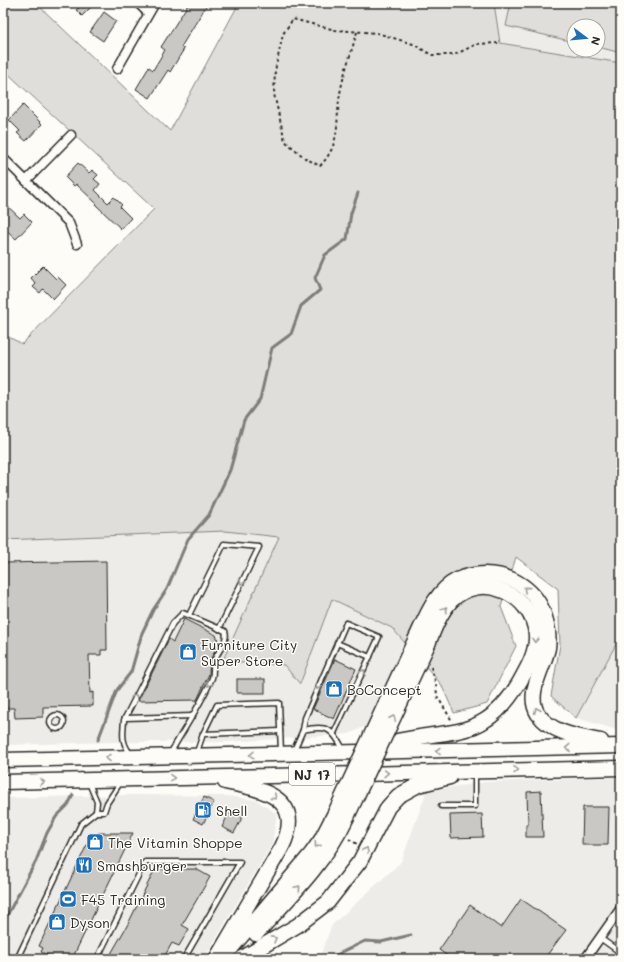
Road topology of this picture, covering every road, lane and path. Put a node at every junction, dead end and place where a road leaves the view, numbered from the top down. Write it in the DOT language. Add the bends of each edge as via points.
graph roads {
  1 [pos="138,3"];
  2 [pos="155,3"];
  3 [pos="148,13"];
  4 [pos="357,32"];
  5 [pos="500,43"];
  6 [pos="117,69"];
  7 [pos="71,135"];
  8 [pos="3,158"];
  9 [pos="26,182"];
  10 [pos="77,244"];
  11 [pos="189,615"];
  12 [pos="219,628"];
  13 [pos="422,641"];
  14 [pos="337,643"];
  15 [pos="370,657"];
  16 [pos="430,664"];
  17 [pos="193,716"];
  18 [pos="125,718"];
  19 [pos="454,726"];
  20 [pos="303,730"];
  21 [pos="280,732"];
  22 [pos="334,733"];
  23 [pos="204,734"];
  24 [pos="621,745"];
  25 [pos="347,753"];
  26 [pos="287,754"];
  27 [pos="169,756"];
  28 [pos="196,756"];
  29 [pos="135,757"];
  30 [pos="3,760"];
  31 [pos="621,768"];
  32 [pos="475,771"];
  33 [pos="197,777"];
  34 [pos="122,780"];
  35 [pos="88,781"];
  36 [pos="3,782"];
  37 [pos="441,806"];
  38 [pos="96,812"];
  39 [pos="341,814"];
  40 [pos="345,836"];
  41 [pos="361,847"];
  42 [pos="621,908"];
  43 [pos="600,938"];
  44 [pos="621,946"];
  45 [pos="619,952"];
  46 [pos="17,959"];
  47 [pos="97,959"];
  48 [pos="184,959"];
  49 [pos="216,959"];
  50 [pos="223,959"];
  51 [pos="235,959"];
  52 [pos="241,959"];
  53 [pos="585,959"];
  1 -- 3 [label="street"];
  2 -- 3 [label="street"];
  3 -- 6 [label="street"];
  4 -- 4 [label="path" via="335,30 293,19 283,34 275,71 274,94 285,141 305,158 320,166 327,159 337,136 339,100"];
  4 -- 5 [label="path" via="377,34 413,44 432,55 454,55 477,44"];
  7 -- 9 [label="street"];
  8 -- 9 [label="street"];
  9 -- 10 [label="street" via="69,223"];
  11 -- 12 [label="lane"];
  11 -- 12 [label="lane, one-way" via="224,544 259,547"];
  18 -- 11 [label="lane, one-way" via="173,623 183,613"];
  12 -- 17 [label="lane, one-way" via="224,631 226,637 213,663 213,676"];
  24 -- 13 [label="highway, one-way" via="568,734 553,727 539,715 535,708 534,692 548,647 548,630 539,604 528,590 516,582 484,574 456,581 438,596"];
  13 -- 25 [label="highway, one-way" via="451,601 464,592 486,587 505,591 520,601 530,613 536,637 532,656 518,685 500,708 484,721 460,730"];
  13 -- 39 [label="highway, bridge"];
  14 -- 15 [label="lane"];
  14 -- 15 [label="lane" via="346,623 379,637"];
  14 -- 20 [label="lane, one-way" via="305,718"];
  22 -- 15 [label="lane, one-way"];
  16 -- 19 [label="path" via="437,696"];
  17 -- 18 [label="lane"];
  17 -- 27 [label="lane"];
  18 -- 29 [label="lane" via="122,736 124,744"];
  20 -- 22 [label="lane" via="326,729"];
  20 -- 26 [label="lane"];
  21 -- 23 [label="lane"];
  21 -- 23 [label="lane" via="279,703 217,705"];
  21 -- 26 [label="lane"];
  22 -- 25 [label="lane"];
  23 -- 28 [label="lane"];
  24 -- 25 [label="highway, NJ 17, one-way"];
  25 -- 26 [label="highway, NJ 17"];
  26 -- 28 [label="highway, NJ 17, one-way"];
  27 -- 28 [label="highway, NJ 17"];
  27 -- 29 [label="highway, NJ 17"];
  29 -- 30 [label="highway, NJ 17, one-way"];
  32 -- 31 [label="highway, NJ 17, one-way"];
  33 -- 32 [label="highway, NJ 17, one-way"];
  32 -- 37 [label="lane" via="475,806"];
  52 -- 32 [label="highway, one-way" via="298,925 328,902 360,861 388,807 398,796 418,785"];
  34 -- 33 [label="highway, NJ 17, one-way"];
  33 -- 49 [label="highway, one-way" via="258,788 270,793 283,806 288,823 282,847"];
  34 -- 35 [label="highway, NJ 17"];
  34 -- 38 [label="lane" via="107,802 104,812"];
  36 -- 35 [label="highway, NJ 17, one-way"];
  35 -- 38 [label="lane" via="97,802"];
  38 -- 46 [label="lane" via="81,824"];
  39 -- 50 [label="highway, one-way" via="307,859"];
  51 -- 39 [label="highway, one-way" via="319,862 336,838"];
  40 -- 41 [label="path"];
  42 -- 43 [label="street"];
  43 -- 45 [label="lane"];
  43 -- 53 [label="street"];
  44 -- 45 [label="lane"];
  47 -- 48 [label="lane" via="145,862 240,862"];
}
